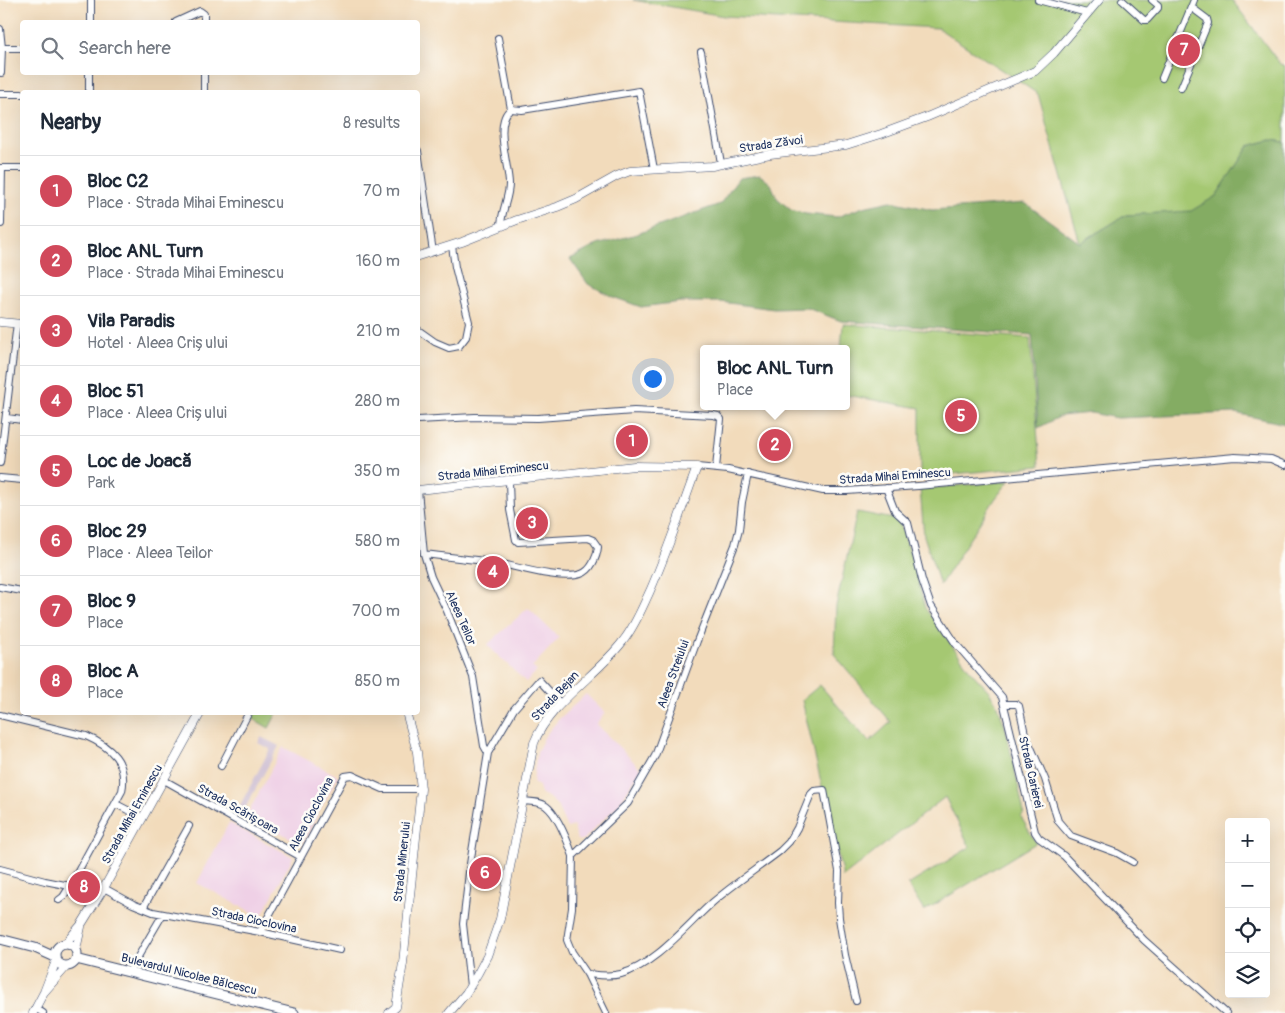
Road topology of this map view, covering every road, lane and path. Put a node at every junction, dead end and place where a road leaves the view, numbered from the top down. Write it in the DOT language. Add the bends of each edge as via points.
graph roads {
  1 [pos="91,0"];
  2 [pos="1038,0"];
  3 [pos="1099,0"];
  4 [pos="1122,0"];
  5 [pos="1152,0"];
  6 [pos="1194,0"];
  7 [pos="1191,7"];
  8 [pos="1087,13"];
  9 [pos="91,20"];
  10 [pos="180,20"];
  11 [pos="204,20"];
  12 [pos="0,29"];
  13 [pos="498,38"];
  14 [pos="2,48"];
  15 [pos="20,48"];
  16 [pos="701,52"];
  17 [pos="1,72"];
  18 [pos="89,75"];
  19 [pos="204,75"];
  20 [pos="1162,78"];
  21 [pos="1181,88"];
  22 [pos="89,90"];
  23 [pos="204,90"];
  24 [pos="0,94"];
  25 [pos="20,94"];
  26 [pos="511,109"];
  27 [pos="420,164"];
  28 [pos="721,164"];
  29 [pos="1,168"];
  30 [pos="20,168"];
  31 [pos="654,169"];
  32 [pos="1,224"];
  33 [pos="501,226"];
  34 [pos="452,246"];
  35 [pos="433,252"];
  36 [pos="420,255"];
  37 [pos="0,322"];
  38 [pos="20,324"];
  39 [pos="420,331"];
  40 [pos="5,417"];
  41 [pos="20,420"];
  42 [pos="420,420"];
  43 [pos="0,463"];
  44 [pos="1285,465"];
  45 [pos="697,467"];
  46 [pos="716,468"];
  47 [pos="748,474"];
  48 [pos="0,478"];
  49 [pos="20,480"];
  50 [pos="509,481"];
  51 [pos="886,488"];
  52 [pos="420,490"];
  53 [pos="420,511"];
  54 [pos="424,554"];
  55 [pos="0,587"];
  56 [pos="20,591"];
  57 [pos="561,704"];
  58 [pos="1004,704"];
  59 [pos="0,715"];
  60 [pos="199,715"];
  61 [pos="247,715"];
  62 [pos="407,715"];
  63 [pos="488,753"];
  64 [pos="221,766"];
  65 [pos="164,780"];
  66 [pos="421,788"];
  67 [pos="522,801"];
  68 [pos="116,804"];
  69 [pos="143,818"];
  70 [pos="189,826"];
  71 [pos="573,856"];
  72 [pos="301,857"];
  73 [pos="1133,862"];
  74 [pos="0,869"];
  75 [pos="70,886"];
  76 [pos="104,888"];
  77 [pos="59,900"];
  78 [pos="143,908"];
  79 [pos="163,914"];
  80 [pos="81,926"];
  81 [pos="260,932"];
  82 [pos="0,939"];
  83 [pos="340,950"];
  84 [pos="58,952"];
  85 [pos="76,955"];
  86 [pos="66,967"];
  87 [pos="129,972"];
  88 [pos="586,974"];
  89 [pos="470,986"];
  90 [pos="44,992"];
  91 [pos="856,1001"];
  92 [pos="397,1010"];
  93 [pos="34,1011"];
  94 [pos="44,1013"];
  95 [pos="294,1013"];
  96 [pos="389,1013"];
  97 [pos="449,1013"];
  98 [pos="605,1013"];
  99 [pos="1226,1013"];
  1 -- 9 [label="street"];
  2 -- 8 [label="street"];
  3 -- 8 [label="street, Strada Zăvoi"];
  4 -- 5 [label="street" via="1147,20 1158,8"];
  6 -- 7 [label="street"];
  7 -- 20 [label="street"];
  7 -- 21 [label="street" via="1208,23"];
  8 -- 28 [label="street, Strada Zăvoi" via="1035,71 927,117 846,145 770,154"];
  10 -- 11 [label="street" via="200,11"];
  12 -- 14 [label="street"];
  13 -- 26 [label="street"];
  14 -- 15 [label="street"];
  14 -- 17 [label="street"];
  16 -- 28 [label="street"];
  18 -- 22 [label="street"];
  19 -- 23 [label="street"];
  24 -- 25 [label="street"];
  26 -- 31 [label="street" via="522,110 638,91"];
  26 -- 33 [label="street" via="506,113 502,133 509,182"];
  27 -- 35 [label="street"];
  28 -- 31 [label="street, Strada Zăvoi"];
  29 -- 30 [label="street"];
  29 -- 32 [label="street"];
  31 -- 33 [label="street, Strada Zăvoi" via="630,171 576,199"];
  33 -- 34 [label="street, Strada Zăvoi"];
  34 -- 35 [label="street, Strada Zăvoi"];
  34 -- 39 [label="street" via="469,322 466,337 459,346 449,348"];
  35 -- 36 [label="street, Strada Zăvoi"];
  37 -- 38 [label="street"];
  38 -- 40 [label="street"];
  40 -- 41 [label="street"];
  40 -- 43 [label="street"];
  42 -- 46 [label="street" via="538,418 634,411 713,415 721,419"];
  44 -- 51 [label="street, Strada Mihai Eminescu" via="1271,458 1235,457"];
  45 -- 46 [label="street, Strada Mihai Eminescu"];
  45 -- 50 [label="street, Strada Mihai Eminescu" via="634,466"];
  45 -- 57 [label="street, Strada Bejan" via="655,579 630,632"];
  46 -- 47 [label="street, Strada Mihai Eminescu"];
  47 -- 51 [label="street, Strada Mihai Eminescu" via="823,491"];
  47 -- 71 [label="street, Aleea Streiului" via="735,545 655,756 628,803"];
  48 -- 49 [label="street"];
  50 -- 52 [label="street, Strada Mihai Eminescu"];
  50 -- 54 [label="street" via="516,540 593,540 598,546 587,571 576,576 558,576 493,562"];
  51 -- 58 [label="street, Strada Carierei" via="895,511 908,523 931,606 956,644 995,688"];
  53 -- 54 [label="street, Aleea Teilor"];
  54 -- 63 [label="street, Aleea Teilor" via="473,678 484,746"];
  55 -- 56 [label="street"];
  57 -- 63 [label="street, Aleea Teilor" via="538,680 514,709"];
  57 -- 67 [label="street, Strada Bejan" via="538,732"];
  58 -- 73 [label="street" via="1019,706 1025,734 1058,821 1071,836"];
  58 -- 99 [label="street, Strada Carierei" via="1032,825 1039,838 1064,856 1144,940"];
  59 -- 68 [label="street" via="86,736 109,749 123,773 122,791"];
  60 -- 65 [label="street, Strada Mihai Eminescu"];
  61 -- 64 [label="street"];
  62 -- 66 [label="street, Strada Minerului" via="417,752"];
  63 -- 89 [label="street, Aleea Teilor" via="463,924"];
  65 -- 69 [label="street, Strada Mihai Eminescu"];
  65 -- 72 [label="street, Strada Scărișoara"];
  66 -- 72 [label="street, Aleea Cioclovina" via="383,789 352,774 345,776"];
  66 -- 92 [label="street, Strada Minerului"];
  67 -- 71 [label="street" via="546,805 568,841"];
  67 -- 89 [label="street, Strada Bejan" via="500,919 487,956"];
  68 -- 69 [label="street"];
  68 -- 75 [label="street"];
  69 -- 76 [label="street, Strada Mihai Eminescu"];
  70 -- 78 [label="street"];
  71 -- 88 [label="street" via="572,908 567,940"];
  72 -- 81 [label="street, Aleea Cioclovina"];
  74 -- 75 [label="street"];
  75 -- 77 [label="street"];
  76 -- 78 [label="street, Strada Cioclovina"];
  76 -- 80 [label="street, Strada Mihai Eminescu"];
  78 -- 79 [label="street, Strada Cioclovina"];
  79 -- 81 [label="street, Strada Cioclovina"];
  79 -- 87 [label="street"];
  80 -- 84 [label="street, Strada Mihai Eminescu"];
  80 -- 85 [label="street, Strada Mihai Eminescu"];
  81 -- 83 [label="street, Strada Cioclovina"];
  82 -- 84 [label="main road"];
  84 -- 85 [label="main road" via="72,946"];
  84 -- 86 [label="main road" via="60,965"];
  84 -- 90 [label="street, Strada Mihai Eminescu"];
  85 -- 86 [label="main road" via="72,965"];
  85 -- 87 [label="main road, Bulevardul Nicolae Bălcescu"];
  86 -- 90 [label="street, Strada Mihai Eminescu"];
  87 -- 95 [label="main road, Bulevardul Nicolae Bălcescu"];
  88 -- 91 [label="street" via="621,974 661,951 714,901 780,851 797,828 811,794 824,790 839,870 839,918"];
  88 -- 98 [label="street"];
  89 -- 97 [label="street, Strada Bejan"];
  90 -- 93 [label="street, Strada Mihai Eminescu"];
  92 -- 96 [label="street, Strada Minerului"];
  93 -- 94 [label="street"];
}
